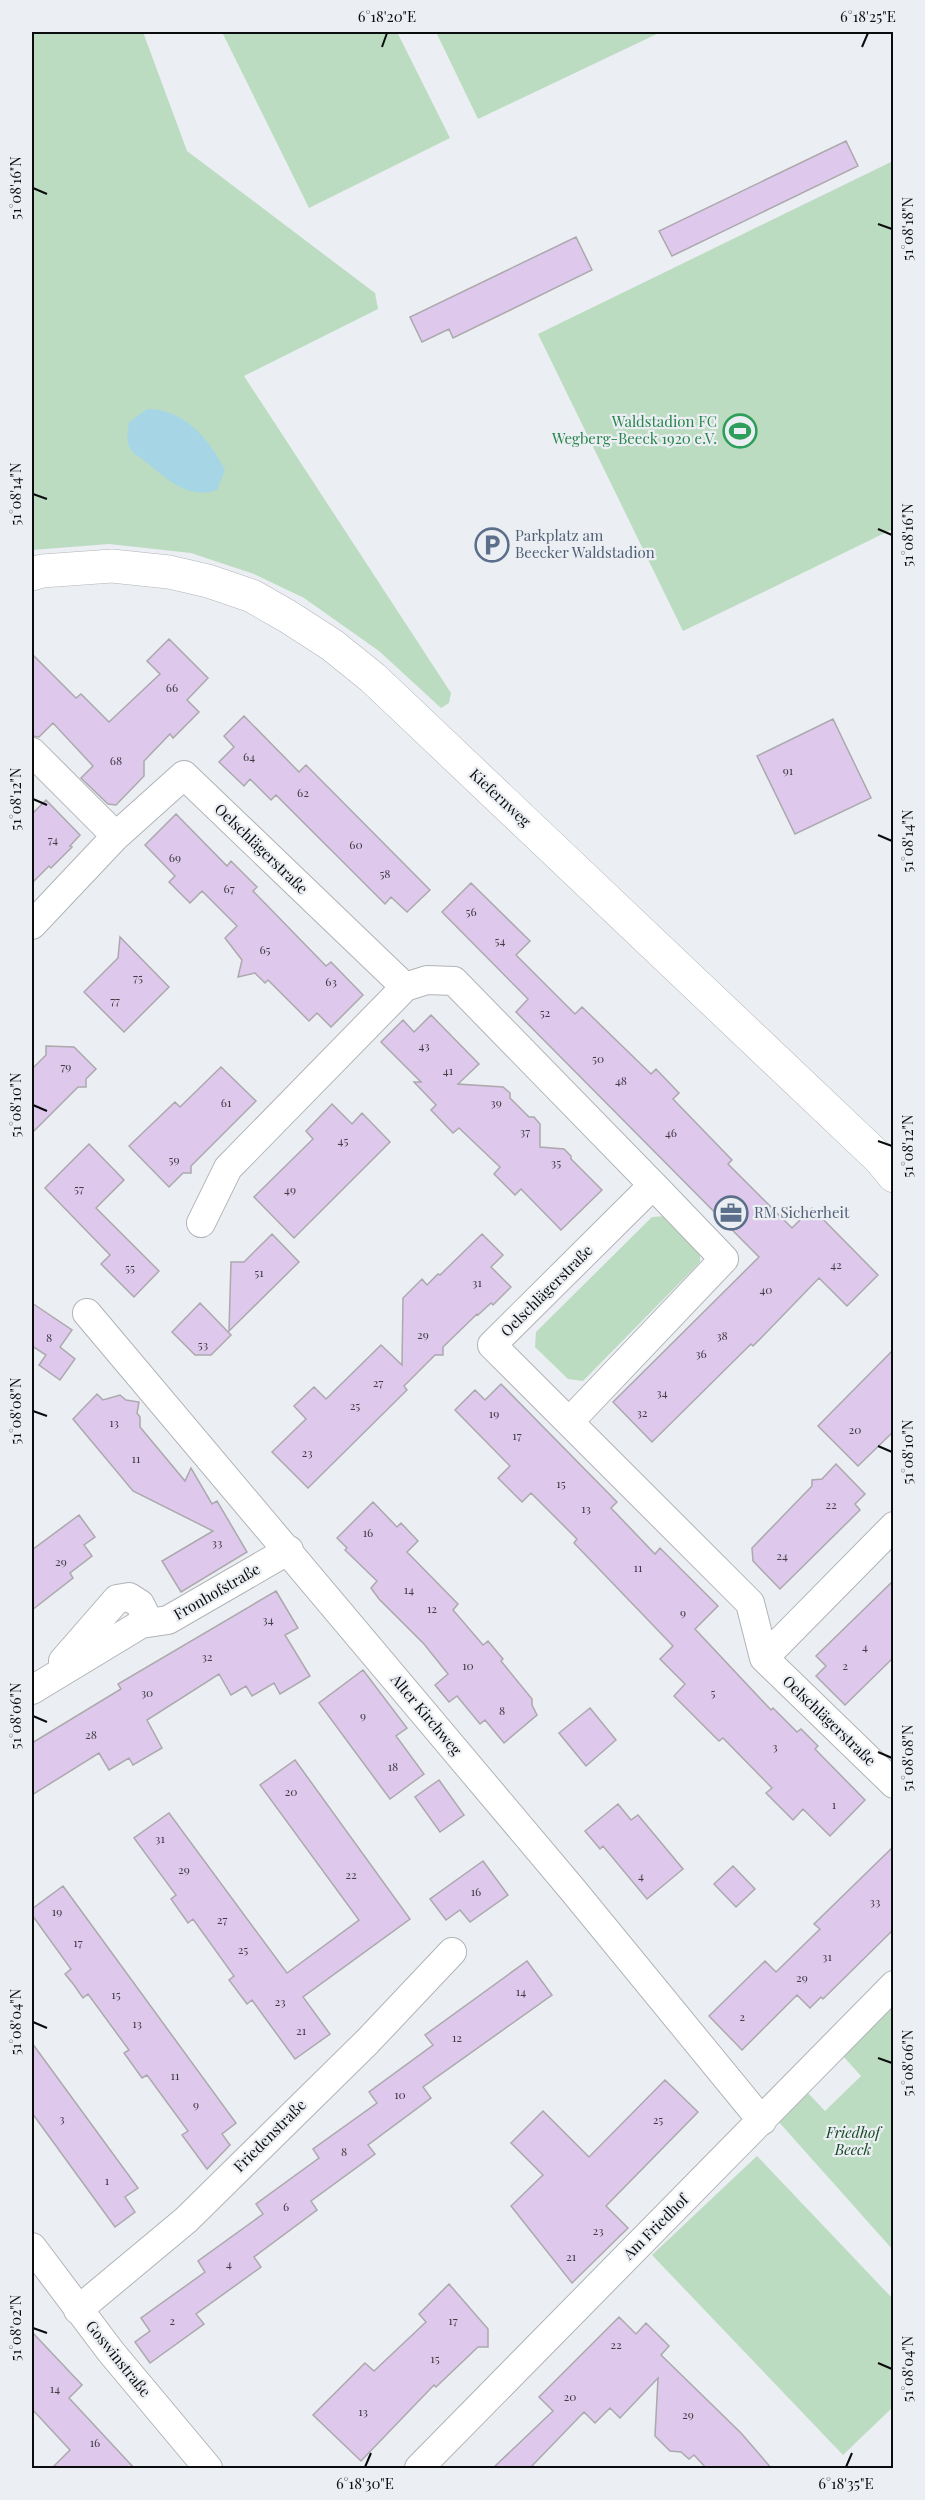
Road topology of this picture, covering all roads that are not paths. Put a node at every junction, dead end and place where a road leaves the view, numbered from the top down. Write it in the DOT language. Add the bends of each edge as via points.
graph roads {
  1 [pos="32,574"];
  2 [pos="32,752"];
  3 [pos="116,836"];
  4 [pos="32,925"];
  5 [pos="405,987"];
  6 [pos="894,1176"];
  7 [pos="653,1185"];
  8 [pos="201,1223"];
  9 [pos="87,1312"];
  10 [pos="569,1422"];
  11 [pos="894,1526"];
  12 [pos="289,1550"];
  13 [pos="764,1658"];
  14 [pos="39,1685"];
  15 [pos="894,1784"];
  16 [pos="453,1952"];
  17 [pos="894,1985"];
  18 [pos="762,2121"];
  19 [pos="32,2247"];
  20 [pos="78,2310"];
  21 [pos="208,2469"];
  22 [pos="419,2469"];
  1 -- 6 [label="street, Kiefernweg" via="112,566 169,572 252,596 332,645 373,678"];
  2 -- 3 [label="street"];
  3 -- 4 [label="street, Oelschlägerstraße"];
  3 -- 5 [label="street, Oelschlägerstraße" via="184,775"];
  5 -- 7 [label="street" via="427,980 454,981"];
  5 -- 8 [label="street" via="228,1168"];
  7 -- 10 [label="street" via="724,1259"];
  7 -- 10 [label="street, Oelschlägerstraße" via="492,1346"];
  9 -- 12 [label="street, Alter Kirchweg"];
  10 -- 13 [label="street, Oelschlägerstraße" via="750,1603"];
  11 -- 13 [label="street"];
  12 -- 14 [label="street, Fronhofstraße" via="168,1620 141,1623"];
  12 -- 18 [label="street, Alter Kirchweg"];
  13 -- 15 [label="street, Oelschlägerstraße"];
  16 -- 20 [label="street, Friedenstraße" via="186,2220"];
  17 -- 18 [label="street, Am Friedhof"];
  18 -- 22 [label="street, Am Friedhof"];
  19 -- 20 [label="street, Goswinstraße"];
  20 -- 21 [label="street, Goswinstraße"];
}
